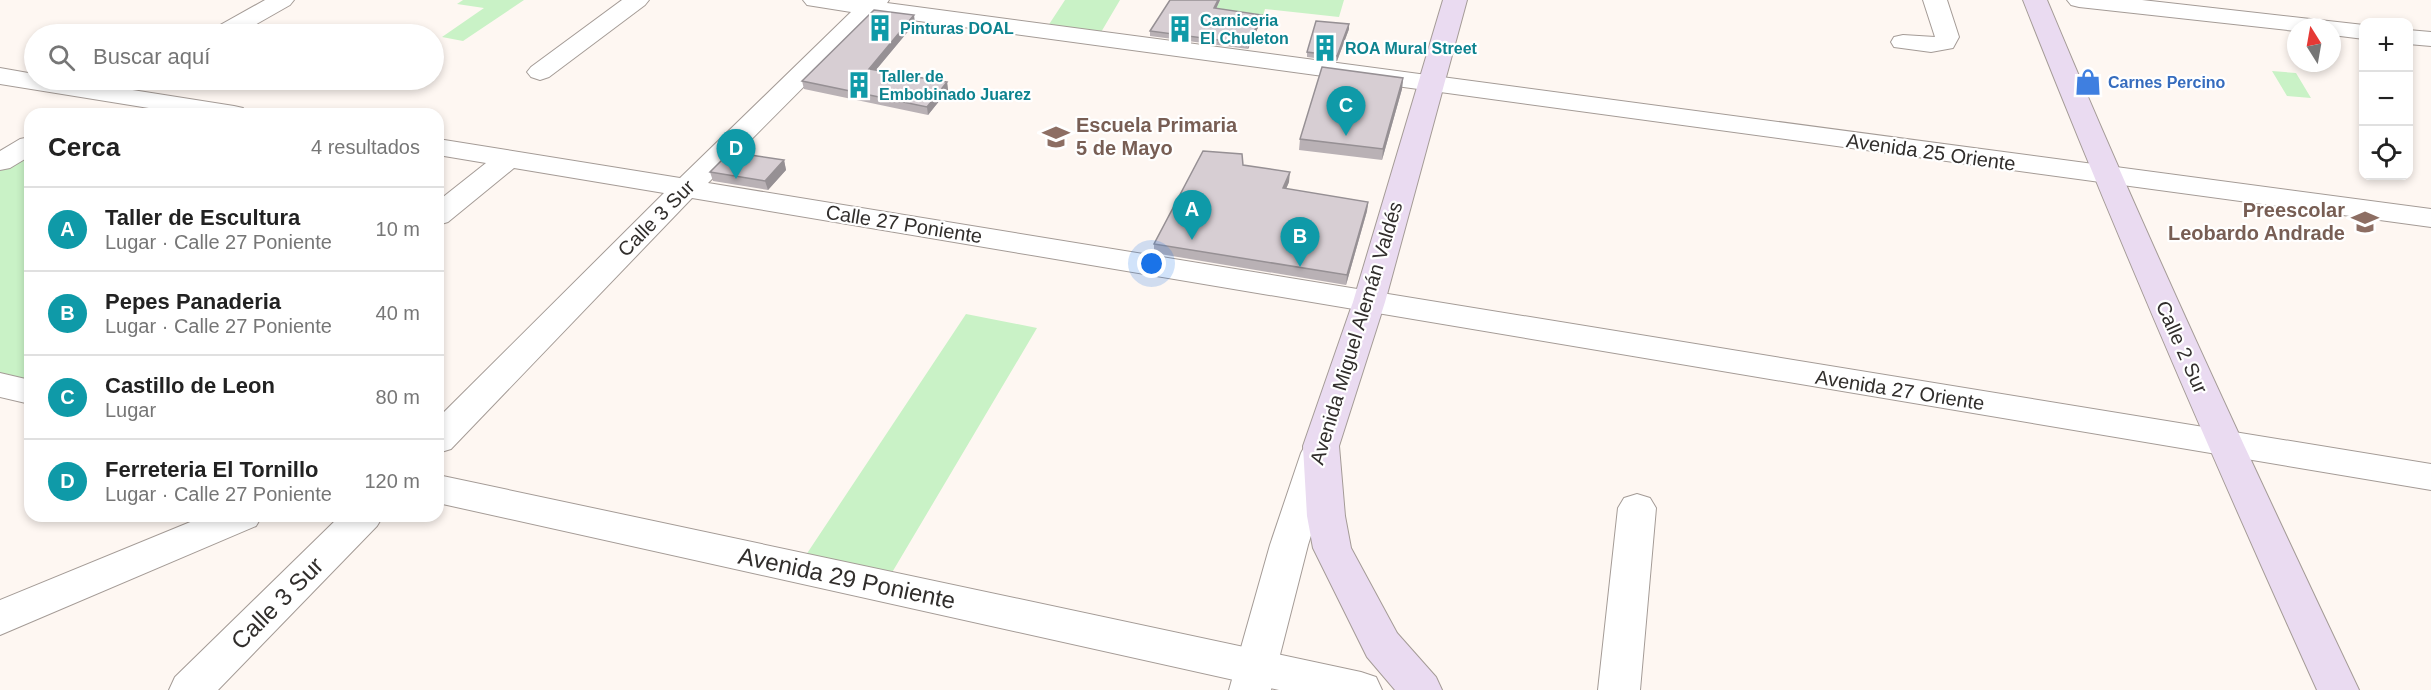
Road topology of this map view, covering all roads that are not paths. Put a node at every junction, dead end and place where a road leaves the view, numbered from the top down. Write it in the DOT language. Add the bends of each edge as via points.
graph roads {
  1 [pos="282,0"];
  2 [pos="637,0"];
  3 [pos="815,0"];
  4 [pos="1455,0"];
  5 [pos="1935,0"];
  6 [pos="2035,0"];
  7 [pos="2079,0"];
  8 [pos="873,4"];
  9 [pos="2149,4"];
  10 [pos="2287,22"];
  11 [pos="240,24"];
  12 [pos="2341,29"];
  13 [pos="2359,31"];
  14 [pos="2413,37"];
  15 [pos="2431,39"];
  16 [pos="1903,42"];
  17 [pos="540,72"];
  18 [pos="0,76"];
  19 [pos="24,80"];
  20 [pos="1432,84"];
  21 [pos="85,90"];
  22 [pos="125,90"];
  23 [pos="116,95"];
  24 [pos="94,108"];
  25 [pos="197,108"];
  26 [pos="24,148"];
  27 [pos="444,148"];
  28 [pos="508,159"];
  29 [pos="0,162"];
  30 [pos="2106,176"];
  31 [pos="685,188"];
  32 [pos="444,211"];
  33 [pos="2431,218"];
  34 [pos="1369,302"];
  35 [pos="0,385"];
  36 [pos="24,391"];
  37 [pos="444,434"];
  38 [pos="2224,443"];
  39 [pos="1321,446"];
  40 [pos="2431,477"];
  41 [pos="444,490"];
  42 [pos="1636,508"];
  43 [pos="229,522"];
  44 [pos="358,522"];
  45 [pos="0,618"];
  46 [pos="1254,678"];
  47 [pos="190,690"];
  48 [pos="1360,690"];
  49 [pos="1421,690"];
  50 [pos="1619,690"];
  51 [pos="2338,690"];
  1 -- 11 [label="street"];
  2 -- 17 [label="street"];
  3 -- 8 [label="street, Avenida 25 Oriente"];
  4 -- 20 [label="main road, Avenida Miguel Alemán Valdés"];
  5 -- 16 [label="street" via="1947,37 1944,43"];
  6 -- 30 [label="main road, Calle 2 Sur"];
  7 -- 9 [label="street"];
  8 -- 20 [label="street, Avenida 25 Oriente"];
  8 -- 31 [label="street, Calle 3 Sur"];
  9 -- 10 [label="street"];
  12 -- 13 [label="street"];
  14 -- 15 [label="street"];
  18 -- 19 [label="street"];
  20 -- 30 [label="street, Avenida 25 Oriente"];
  20 -- 34 [label="main road, Avenida Miguel Alemán Valdés"];
  21 -- 23 [label="street"];
  22 -- 23 [label="street"];
  23 -- 24 [label="street"];
  23 -- 25 [label="street"];
  26 -- 29 [label="street"];
  27 -- 28 [label="street, Calle 27 Poniente"];
  28 -- 31 [label="street, Calle 27 Poniente"];
  28 -- 32 [label="street"];
  30 -- 33 [label="street, Avenida 25 Oriente"];
  30 -- 38 [label="main road, Calle 2 Sur"];
  31 -- 34 [label="street, Calle 27 Poniente"];
  31 -- 37 [label="street, Calle 3 Sur"];
  34 -- 38 [label="street, Avenida 27 Oriente"];
  34 -- 39 [label="main road, Avenida Miguel Alemán Valdés"];
  35 -- 36 [label="street"];
  38 -- 40 [label="street, Avenida 27 Oriente"];
  38 -- 51 [label="main road, Calle 2 Sur"];
  39 -- 46 [label="street, Avenida Miguel Alemán Valdés" via="1289,545"];
  39 -- 49 [label="main road" via="1332,548 1382,645"];
  41 -- 46 [label="street, Avenida 29 Poniente"];
  42 -- 50 [label="street"];
  43 -- 45 [label="street"];
  44 -- 47 [label="street, Calle 3 Sur"];
  46 -- 48 [label="street, Avenida 29 Poniente"];
}
